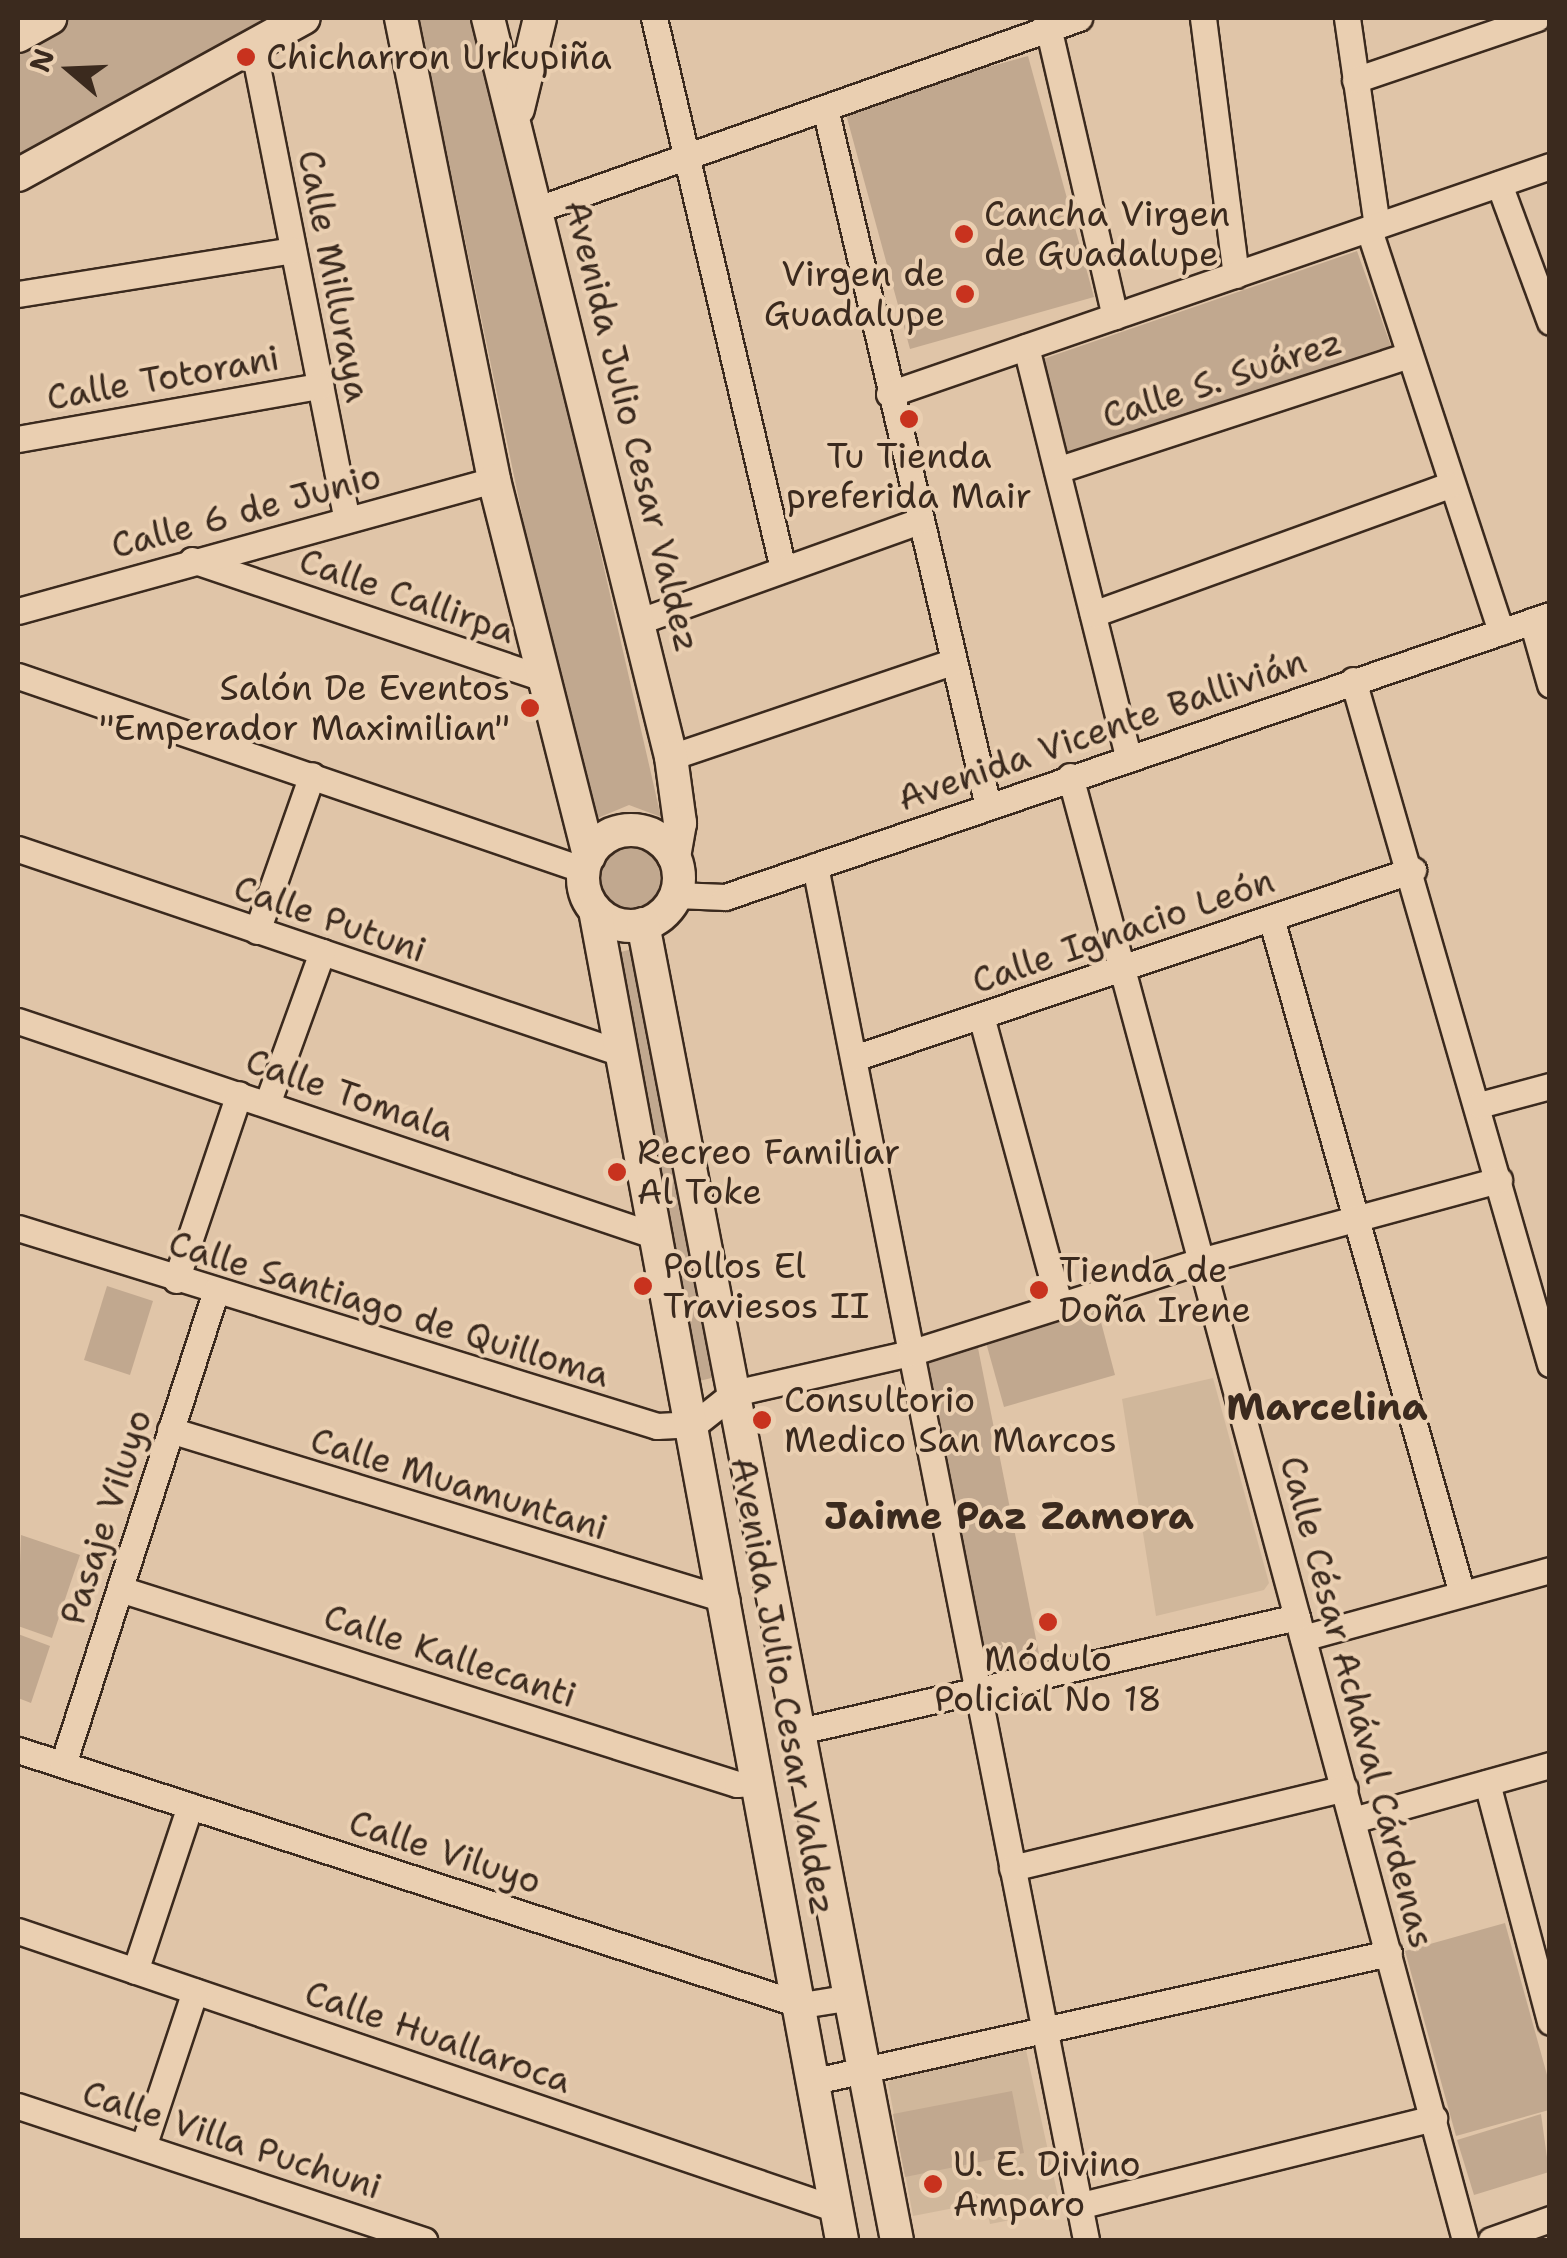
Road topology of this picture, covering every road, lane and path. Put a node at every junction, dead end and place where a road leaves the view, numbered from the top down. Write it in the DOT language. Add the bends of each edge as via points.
graph roads {
  1 [pos="304,18"];
  2 [pos="401,18"];
  3 [pos="488,18"];
  4 [pos="540,18"];
  5 [pos="654,18"];
  6 [pos="1079,18"];
  7 [pos="1203,18"];
  8 [pos="1348,18"];
  9 [pos="1537,18"];
  10 [pos="1047,23"];
  11 [pos="253,46"];
  12 [pos="1355,80"];
  13 [pos="825,108"];
  14 [pos="517,114"];
  15 [pos="685,157"];
  16 [pos="1550,166"];
  17 [pos="18,175"];
  18 [pos="1499,184"];
  19 [pos="538,209"];
  20 [pos="1373,228"];
  21 [pos="293,250"];
  22 [pos="1236,275"];
  23 [pos="18,294"];
  24 [pos="1115,316"];
  25 [pos="1550,322"];
  26 [pos="1026,347"];
  27 [pos="1408,355"];
  28 [pos="320,386"];
  29 [pos="889,394"];
  30 [pos="18,439"];
  31 [pos="1057,470"];
  32 [pos="494,480"];
  33 [pos="1449,485"];
  34 [pos="346,520"];
  35 [pos="919,521"];
  36 [pos="192,560"];
  37 [pos="783,569"];
  38 [pos="18,611"];
  39 [pos="1093,614"];
  40 [pos="1541,618"];
  41 [pos="637,622"];
  42 [pos="1501,632"];
  43 [pos="950,662"];
  44 [pos="18,676"];
  45 [pos="543,678"];
  46 [pos="1353,680"];
  47 [pos="1550,684"];
  48 [pos="1128,756"];
  49 [pos="670,757"];
  50 [pos="312,775"];
  51 [pos="1070,776"];
  52 [pos="988,806"];
  53 [pos="18,848"];
  54 [pos="674,856"];
  55 [pos="586,863"];
  56 [pos="815,866"];
  57 [pos="1413,870"];
  58 [pos="676,895"];
  59 [pos="595,910"];
  60 [pos="1271,918"];
  61 [pos="643,924"];
  62 [pos="257,931"];
  63 [pos="322,952"];
  64 [pos="1122,969"];
  65 [pos="981,1016"];
  66 [pos="18,1021"];
  67 [pos="621,1053"];
  68 [pos="854,1058"];
  69 [pos="1550,1086"];
  70 [pos="239,1094"];
  71 [pos="267,1104"];
  72 [pos="1479,1105"];
  73 [pos="1499,1180"];
  74 [pos="1354,1219"];
  75 [pos="18,1228"];
  76 [pos="659,1237"];
  77 [pos="1200,1261"];
  78 [pos="176,1280"];
  79 [pos="216,1290"];
  80 [pos="1060,1306"];
  81 [pos="910,1352"];
  82 [pos="1550,1364"];
  83 [pos="734,1392"];
  84 [pos="694,1424"];
  85 [pos="170,1430"];
  86 [pos="1550,1570"];
  87 [pos="120,1588"];
  88 [pos="1462,1594"];
  89 [pos="727,1600"];
  90 [pos="1300,1628"];
  91 [pos="974,1691"];
  92 [pos="800,1731"];
  93 [pos="18,1750"];
  94 [pos="62,1764"];
  95 [pos="1550,1765"];
  96 [pos="759,1783"];
  97 [pos="1487,1783"];
  98 [pos="1344,1788"];
  99 [pos="190,1806"];
  100 [pos="1353,1820"];
  101 [pos="1012,1868"];
  102 [pos="18,1931"];
  103 [pos="1389,1953"];
  104 [pos="135,1971"];
  105 [pos="195,1991"];
  106 [pos="852,1997"];
  107 [pos="802,2004"];
  108 [pos="1550,2022"];
  109 [pos="1043,2032"];
  110 [pos="866,2072"];
  111 [pos="814,2081"];
  112 [pos="18,2106"];
  113 [pos="1434,2118"];
  114 [pos="143,2147"];
  115 [pos="1078,2206"];
  116 [pos="1550,2219"];
  117 [pos="839,2225"];
  118 [pos="418,2240"];
  119 [pos="897,2240"];
  120 [pos="1086,2240"];
  121 [pos="1465,2240"];
  122 [pos="1491,2240"];
  1 -- 11 [label="main road"];
  2 -- 32 [label="main road"];
  3 -- 14 [label="main road, Avenida Julio Cesar Valdez"];
  4 -- 14 [label="main road"];
  5 -- 15 [label="street"];
  6 -- 10 [label="street"];
  7 -- 22 [label="street"];
  8 -- 12 [label="street"];
  9 -- 12 [label="street"];
  10 -- 13 [label="street"];
  10 -- 24 [label="street"];
  11 -- 17 [label="main road"];
  11 -- 21 [label="street, Calle Milluraya"];
  12 -- 20 [label="street"];
  13 -- 15 [label="street"];
  13 -- 29 [label="street"];
  14 -- 19 [label="main road, Avenida Julio Cesar Valdez"];
  15 -- 19 [label="street"];
  15 -- 37 [label="street"];
  16 -- 18 [label="street"];
  18 -- 20 [label="street"];
  18 -- 25 [label="street"];
  19 -- 41 [label="main road, Avenida Julio Cesar Valdez"];
  20 -- 22 [label="street"];
  20 -- 27 [label="street"];
  21 -- 23 [label="street"];
  21 -- 28 [label="street, Calle Milluraya"];
  22 -- 24 [label="street"];
  24 -- 26 [label="street"];
  26 -- 29 [label="street"];
  26 -- 31 [label="street"];
  27 -- 31 [label="street, Calle S. Suárez"];
  27 -- 33 [label="street"];
  28 -- 30 [label="street, Calle Totorani"];
  28 -- 34 [label="street, Calle Milluraya"];
  29 -- 35 [label="street"];
  31 -- 39 [label="street"];
  32 -- 34 [label="street, Calle 6 de Junio"];
  32 -- 45 [label="main road"];
  33 -- 39 [label="street"];
  33 -- 42 [label="street"];
  34 -- 36 [label="street, Calle 6 de Junio"];
  35 -- 37 [label="street"];
  35 -- 43 [label="street"];
  36 -- 38 [label="street, Calle 6 de Junio"];
  36 -- 45 [label="street, Calle Callirpa"];
  37 -- 41 [label="street"];
  39 -- 48 [label="street"];
  40 -- 42 [label="street, Avenida Vicente Ballivián"];
  40 -- 47 [label="street"];
  41 -- 49 [label="main road, Avenida Julio Cesar Valdez"];
  42 -- 46 [label="street, Avenida Vicente Ballivián"];
  43 -- 49 [label="street"];
  43 -- 52 [label="street"];
  44 -- 50 [label="street"];
  45 -- 55 [label="main road"];
  46 -- 48 [label="street, Avenida Vicente Ballivián"];
  46 -- 57 [label="street"];
  48 -- 51 [label="street, Avenida Vicente Ballivián"];
  49 -- 54 [label="main road, Avenida Julio Cesar Valdez" via="680,823"];
  50 -- 55 [label="street"];
  50 -- 62 [label="street"];
  51 -- 52 [label="street, Avenida Vicente Ballivián"];
  51 -- 64 [label="street, Calle César Achával Cárdenas"];
  52 -- 56 [label="street, Avenida Vicente Ballivián"];
  53 -- 62 [label="street, Calle Putuni"];
  54 -- 55 [label="main road" via="639,830 610,835"];
  54 -- 58 [label="main road"];
  55 -- 59 [label="main road"];
  56 -- 58 [label="street, Avenida Vicente Ballivián" via="725,897"];
  56 -- 68 [label="street"];
  57 -- 60 [label="street, Calle Ignacio León"];
  57 -- 72 [label="street"];
  58 -- 61 [label="main road" via="663,914"];
  59 -- 61 [label="main road" via="626,926"];
  59 -- 67 [label="main road, Avenida Julio Cesar Valdez"];
  60 -- 64 [label="street, Calle Ignacio León"];
  60 -- 74 [label="street"];
  61 -- 83 [label="main road, Avenida Julio Cesar Valdez"];
  62 -- 63 [label="street, Calle Putuni"];
  63 -- 67 [label="street, Calle Putuni"];
  63 -- 71 [label="street"];
  64 -- 65 [label="street, Calle Ignacio León"];
  64 -- 77 [label="street, Calle César Achával Cárdenas"];
  65 -- 68 [label="street, Calle Ignacio León"];
  65 -- 80 [label="street"];
  66 -- 70 [label="street, Calle Tomala"];
  67 -- 76 [label="main road, Avenida Julio Cesar Valdez"];
  68 -- 81 [label="street"];
  69 -- 72 [label="street"];
  70 -- 71 [label="street, Calle Tomala"];
  70 -- 78 [label="street"];
  71 -- 76 [label="street, Calle Tomala"];
  72 -- 73 [label="street"];
  73 -- 74 [label="street"];
  73 -- 82 [label="street"];
  74 -- 77 [label="street"];
  74 -- 88 [label="street"];
  75 -- 78 [label="street, Calle Santiago de Quilloma"];
  76 -- 84 [label="main road, Avenida Julio Cesar Valdez"];
  77 -- 80 [label="street"];
  77 -- 90 [label="street, Calle César Achával Cárdenas"];
  78 -- 79 [label="street, Calle Santiago de Quilloma"];
  79 -- 84 [label="street, Calle Santiago de Quilloma" via="620,1418"];
  79 -- 85 [label="street, Pasaje Viluyo"];
  80 -- 81 [label="street"];
  81 -- 83 [label="street"];
  81 -- 91 [label="street"];
  83 -- 84 [label="street"];
  83 -- 92 [label="main road, Avenida Julio Cesar Valdez"];
  84 -- 89 [label="main road, Avenida Julio Cesar Valdez"];
  85 -- 87 [label="street, Pasaje Viluyo"];
  85 -- 89 [label="street, Calle Muamuntani"];
  86 -- 88 [label="street"];
  87 -- 94 [label="street, Pasaje Viluyo"];
  87 -- 96 [label="street, Calle Kallecanti" via="737,1784"];
  88 -- 90 [label="street"];
  89 -- 96 [label="main road, Avenida Julio Cesar Valdez"];
  90 -- 91 [label="street"];
  90 -- 98 [label="street, Calle César Achával Cárdenas"];
  91 -- 92 [label="street"];
  91 -- 101 [label="street"];
  92 -- 106 [label="main road, Avenida Julio Cesar Valdez"];
  93 -- 94 [label="street, Calle Viluyo"];
  94 -- 99 [label="street, Calle Viluyo"];
  95 -- 97 [label="street"];
  96 -- 107 [label="main road, Avenida Julio Cesar Valdez"];
  97 -- 100 [label="street"];
  97 -- 108 [label="street"];
  98 -- 100 [label="street, Calle César Achával Cárdenas"];
  98 -- 101 [label="street"];
  99 -- 104 [label="street"];
  99 -- 107 [label="street, Calle Viluyo"];
  100 -- 103 [label="street, Calle César Achával Cárdenas"];
  101 -- 109 [label="street"];
  102 -- 104 [label="street, Calle Huallaroca"];
  103 -- 109 [label="street"];
  103 -- 113 [label="street, Calle César Achával Cárdenas"];
  104 -- 105 [label="street, Calle Huallaroca"];
  105 -- 114 [label="street"];
  105 -- 117 [label="street, Calle Huallaroca"];
  106 -- 107 [label="street, Calle Viluyo"];
  106 -- 110 [label="main road, Avenida Julio Cesar Valdez"];
  107 -- 111 [label="main road, Avenida Julio Cesar Valdez"];
  109 -- 110 [label="street"];
  109 -- 115 [label="street"];
  110 -- 111 [label="street"];
  110 -- 119 [label="main road, Avenida Julio Cesar Valdez"];
  111 -- 117 [label="main road, Avenida Julio Cesar Valdez"];
  112 -- 114 [label="street, Calle Villa Puchuni"];
  113 -- 115 [label="street"];
  113 -- 121 [label="street, Calle César Achával Cárdenas"];
  114 -- 118 [label="street, Calle Villa Puchuni"];
  115 -- 120 [label="street"];
  116 -- 122 [label="street"];
}
